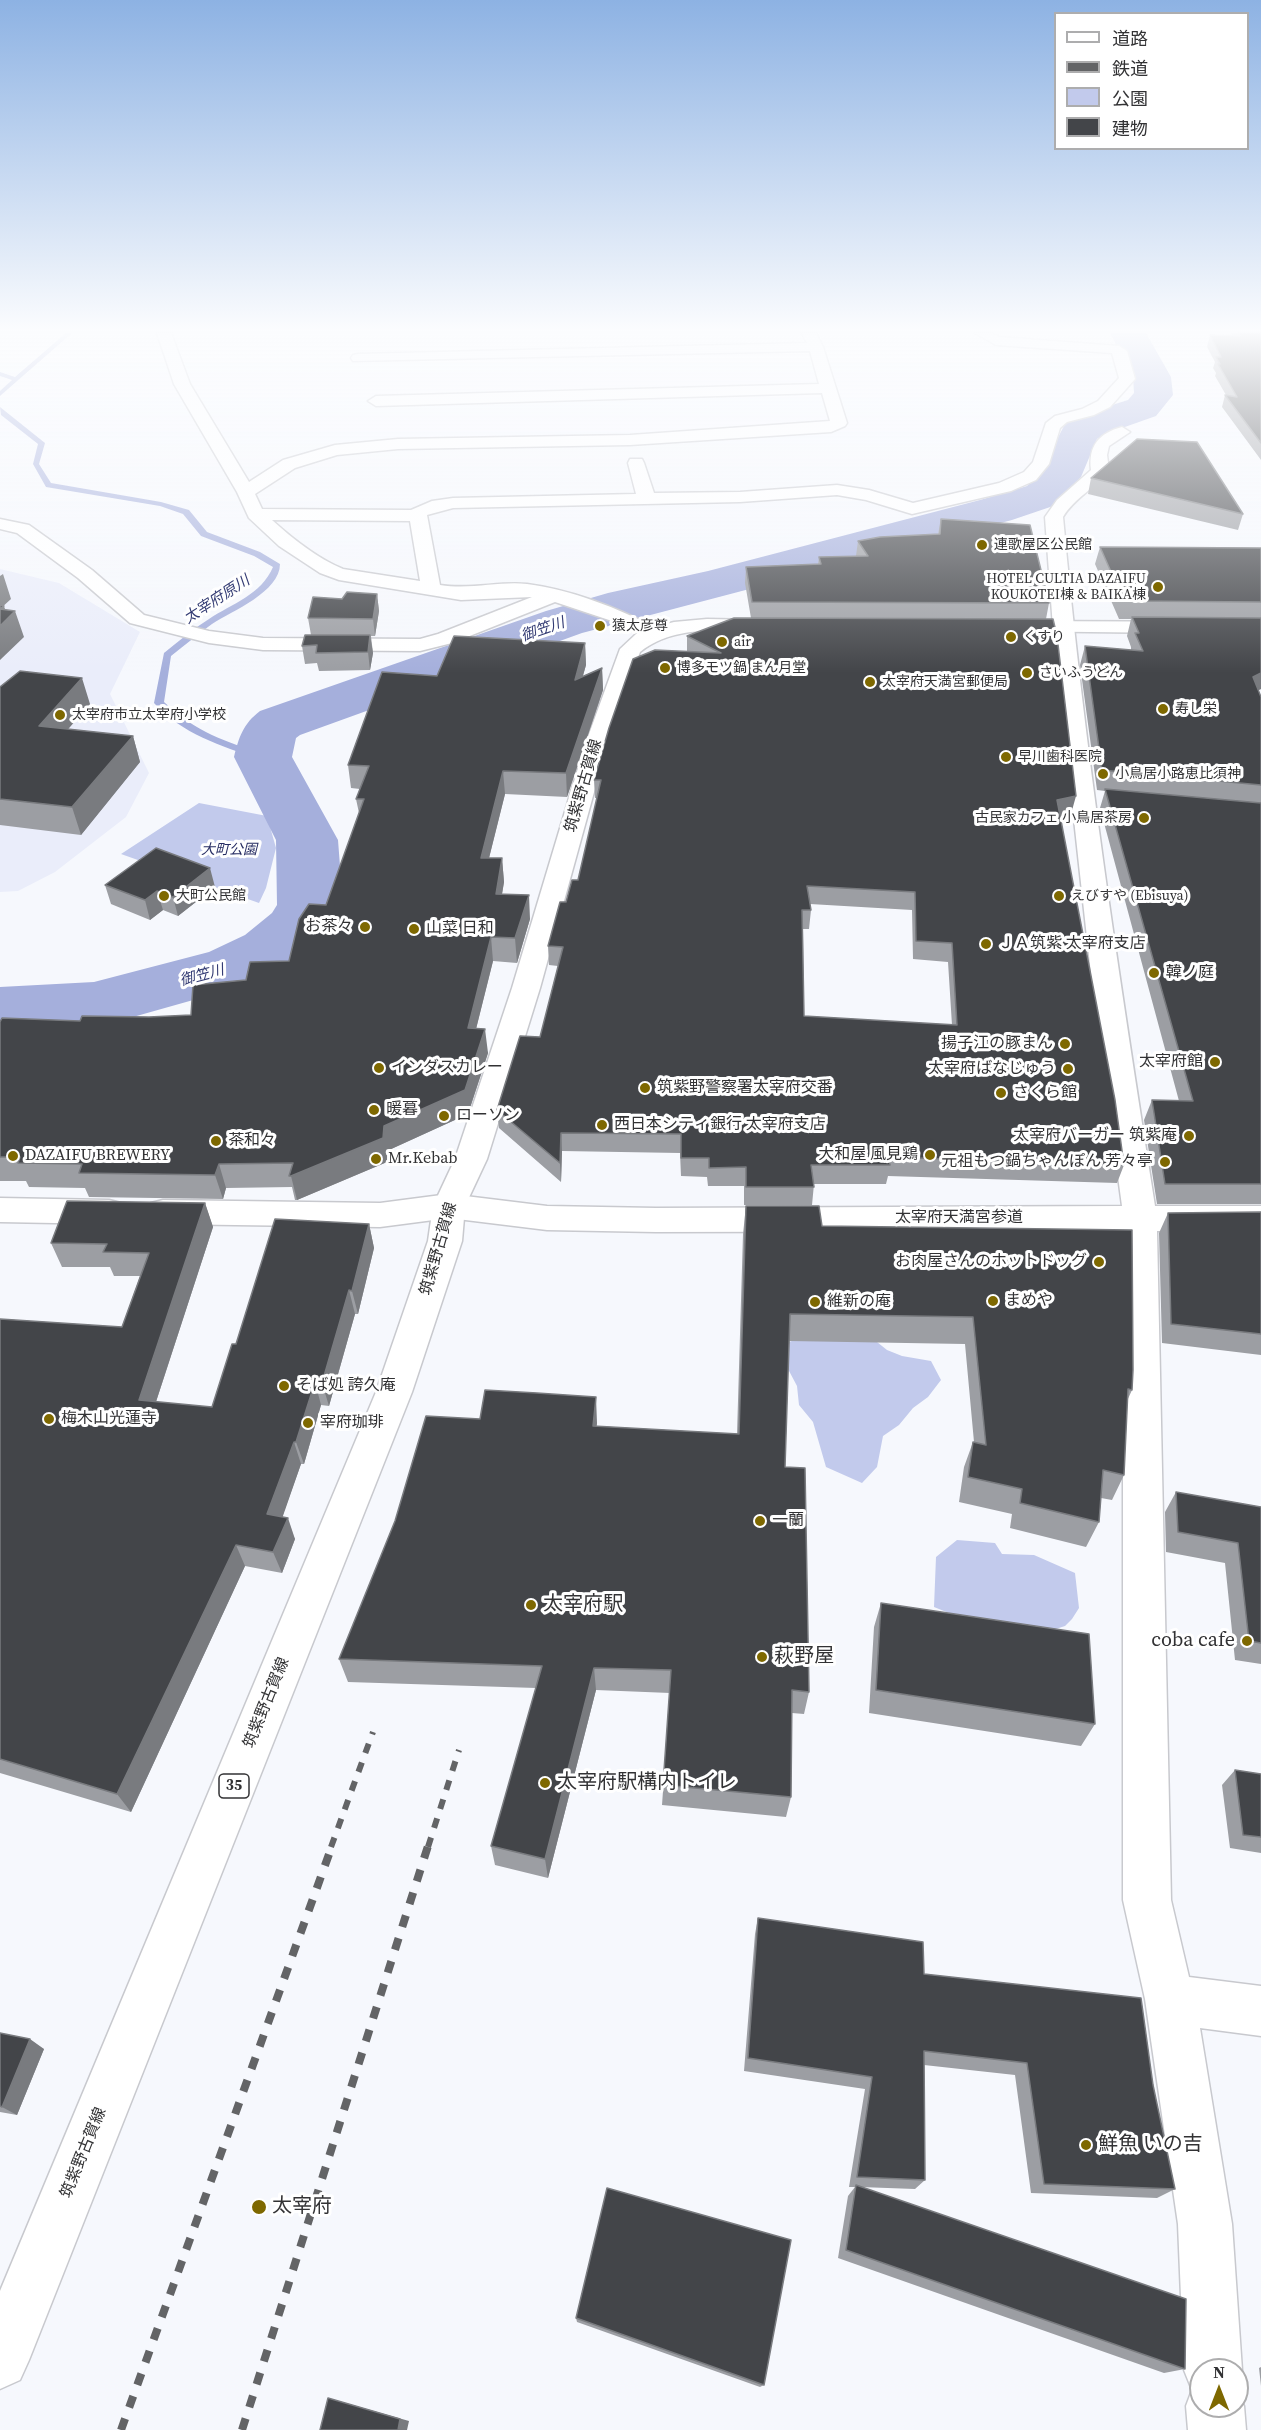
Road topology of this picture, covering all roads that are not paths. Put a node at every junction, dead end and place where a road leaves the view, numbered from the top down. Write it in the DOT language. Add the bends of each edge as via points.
graph roads {
  1 [pos="219,446"];
  2 [pos="372,446"];
  3 [pos="1048,446"];
  4 [pos="1100,446"];
  5 [pos="636,463"];
  6 [pos="1008,488"];
  7 [pos="246,492"];
  8 [pos="646,497"];
  9 [pos="1045,503"];
  10 [pos="255,514"];
  11 [pos="418,516"];
  12 [pos="0,524"];
  13 [pos="432,590"];
  14 [pos="560,597"];
  15 [pos="780,626"];
  16 [pos="992,627"];
  17 [pos="1063,628"];
  18 [pos="1261,628"];
  19 [pos="651,633"];
  20 [pos="449,1206"];
  21 [pos="0,1210"];
  22 [pos="1140,1217"];
  23 [pos="1261,1218"];
  24 [pos="1170,1999"];
  25 [pos="1261,2011"];
  26 [pos="1212,2358"];
  27 [pos="0,2361"];
  1 -- 7 [label="street"];
  2 -- 7 [label="street" via="309,456"];
  3 -- 6 [label="street" via="1041,464 1030,476"];
  4 -- 9 [label="street" via="1097,455 1100,470 1095,478"];
  5 -- 8 [label="street"];
  6 -- 8 [label="street" via="912,509 869,495 837,490 740,497"];
  6 -- 9 [label="street"];
  7 -- 10 [label="street"];
  8 -- 11 [label="street" via="453,503 427,508"];
  9 -- 17 [label="street" via="1054,517"];
  10 -- 11 [label="street"];
  10 -- 13 [label="street" via="286,542 332,572"];
  11 -- 13 [label="street"];
  12 -- 14 [label="street" via="23,529 86,574 137,619 209,637 291,646 420,645"];
  13 -- 14 [label="street" via="461,594 526,590"];
  14 -- 19 [label="street" via="622,618"];
  15 -- 19 [label="street, 筑紫野古賀線 / 35" via="685,626"];
  16 -- 17 [label="street"];
  17 -- 18 [label="street"];
  17 -- 22 [label="street" via="1097,799 1107,983"];
  19 -- 20 [label="street, 筑紫野古賀線 / 35" via="630,649 596,745 519,1011 471,1159"];
  20 -- 21 [label="street, 太宰府天満宮参道" via="380,1215"];
  20 -- 22 [label="street, 太宰府天満宮参道" via="547,1218 656,1220"];
  20 -- 27 [label="street, 筑紫野古賀線 / 35" via="445,1241 394,1392"];
  22 -- 23 [label="street, 太宰府天満宮参道"];
  22 -- 24 [label="street" via="1147,1900"];
  24 -- 25 [label="street"];
  24 -- 26 [label="street" via="1205,2224"];
}
